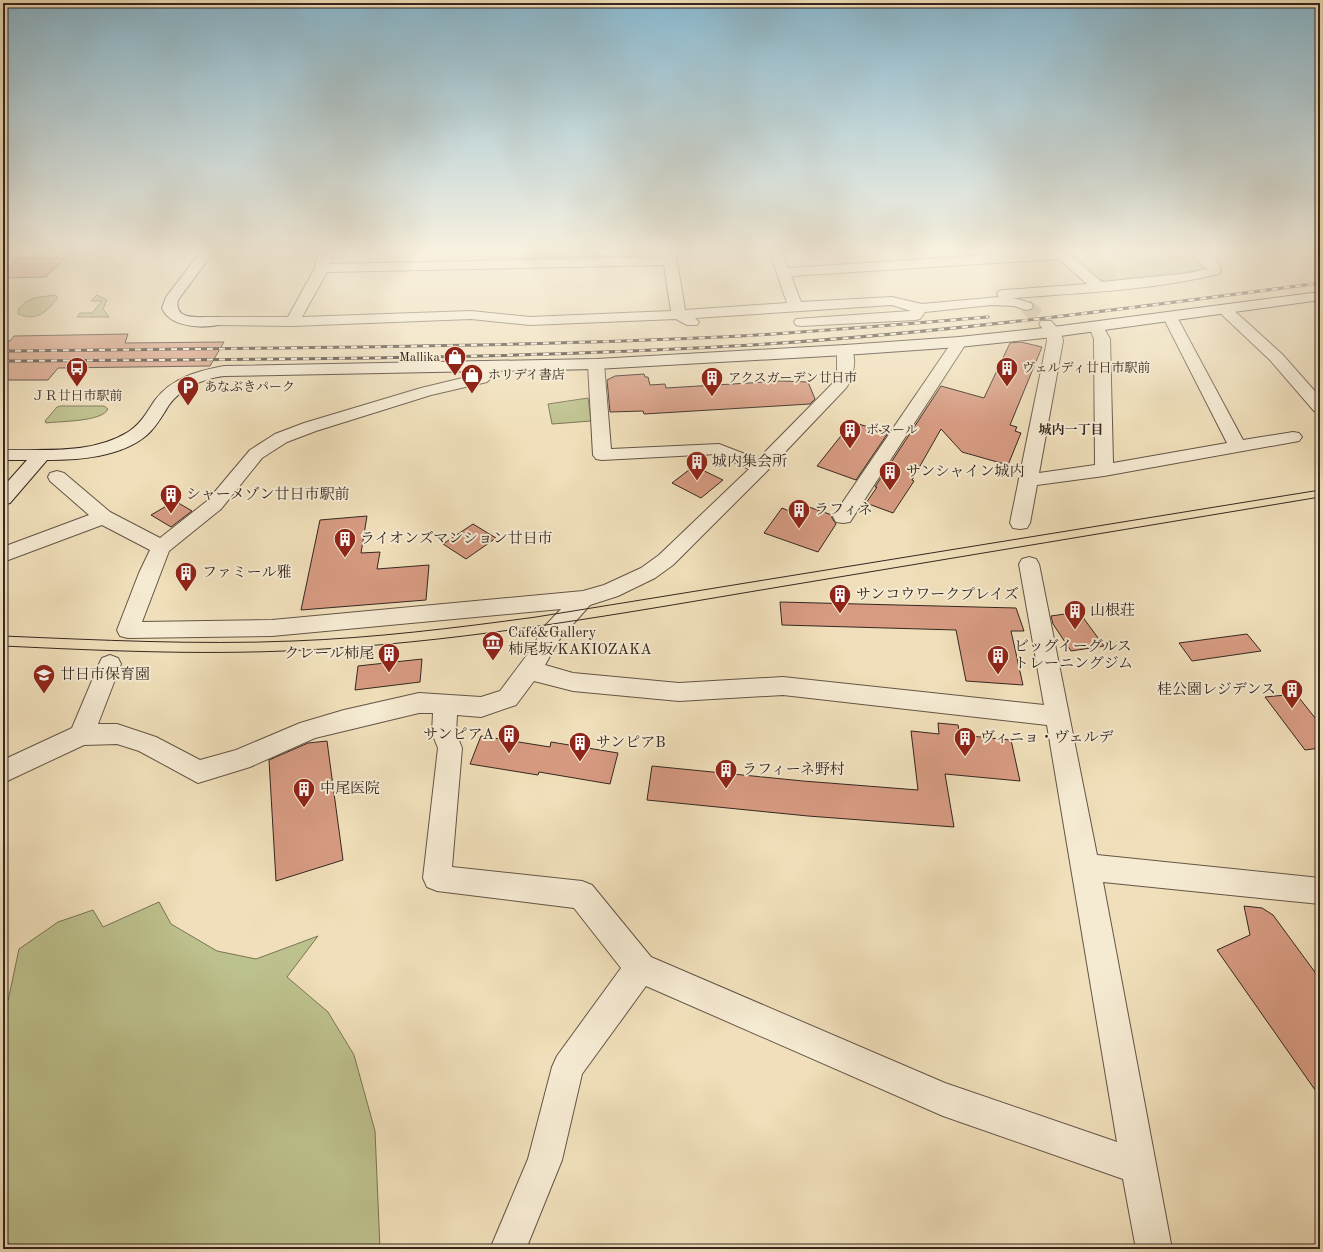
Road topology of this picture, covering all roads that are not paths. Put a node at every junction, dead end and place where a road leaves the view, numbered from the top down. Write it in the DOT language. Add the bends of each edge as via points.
graph roads {
  1 [pos="169,308"];
  2 [pos="300,308"];
  3 [pos="678,308"];
  4 [pos="775,308"];
  5 [pos="847,308"];
  6 [pos="921,308"];
  7 [pos="1228,308"];
  8 [pos="1224,309"];
  9 [pos="679,315"];
  10 [pos="1170,317"];
  11 [pos="853,319"];
  12 [pos="292,322"];
  13 [pos="784,322"];
  14 [pos="769,323"];
  15 [pos="1096,326"];
  16 [pos="1049,328"];
  17 [pos="959,342"];
  18 [pos="845,350"];
  19 [pos="596,364"];
  20 [pos="494,366"];
  21 [pos="1320,407"];
  22 [pos="1293,437"];
  23 [pos="1238,447"];
  24 [pos="43,454"];
  25 [pos="3,455"];
  26 [pos="761,466"];
  27 [pos="1104,470"];
  28 [pos="57,477"];
  29 [pos="1027,480"];
  30 [pos="3,499"];
  31 [pos="103,517"];
  32 [pos="843,517"];
  33 [pos="1020,523"];
  34 [pos="161,547"];
  35 [pos="3,555"];
  36 [pos="1029,564"];
  37 [pos="583,599"];
  38 [pos="110,664"];
  39 [pos="528,670"];
  40 [pos="445,704"];
  41 [pos="1057,716"];
  42 [pos="81,734"];
  43 [pos="3,772"];
  44 [pos="1086,867"];
  45 [pos="1320,891"];
  46 [pos="640,968"];
  47 [pos="1138,1167"];
  48 [pos="508,1249"];
  49 [pos="1154,1249"];
  1 -- 12 [label="street" via="176,317 186,320"];
  2 -- 12 [label="street"];
  3 -- 9 [label="street"];
  4 -- 9 [label="street"];
  5 -- 11 [label="street"];
  6 -- 11 [label="street" via="915,316"];
  7 -- 8 [label="street"];
  8 -- 10 [label="street"];
  8 -- 21 [label="street" via="1276,357"];
  9 -- 12 [label="street" via="523,321 461,316"];
  9 -- 14 [label="street" via="692,322 693,327"];
  10 -- 15 [label="street"];
  10 -- 23 [label="street"];
  11 -- 13 [label="street"];
  15 -- 16 [label="street"];
  15 -- 27 [label="street" via="1102,339"];
  16 -- 17 [label="street"];
  16 -- 29 [label="street" via="1055,341"];
  17 -- 18 [label="street"];
  17 -- 32 [label="street"];
  18 -- 19 [label="street"];
  18 -- 26 [label="street" via="845,373 840,385"];
  19 -- 20 [label="street"];
  19 -- 26 [label="street" via="602,455 718,449"];
  20 -- 24 [label="street" via="215,372 188,381 174,390 164,399 146,427 124,441 106,449 85,453"];
  20 -- 34 [label="street" via="481,379 427,391 281,438 256,454 214,505"];
  22 -- 23 [label="street"];
  23 -- 27 [label="street"];
  24 -- 25 [label="street"];
  24 -- 30 [label="street"];
  26 -- 37 [label="street" via="666,560 648,573 611,591"];
  27 -- 29 [label="street"];
  28 -- 31 [label="street"];
  29 -- 33 [label="street"];
  31 -- 34 [label="street"];
  31 -- 35 [label="street"];
  34 -- 37 [label="street" via="128,630 272,628"];
  36 -- 41 [label="street"];
  37 -- 39 [label="street" via="550,635 544,649"];
  38 -- 42 [label="street"];
  39 -- 40 [label="street" via="508,698 481,707"];
  39 -- 41 [label="street" via="574,682 679,692 783,686"];
  40 -- 42 [label="street" via="419,703 344,720 309,730 241,759 198,772 147,744 117,734"];
  40 -- 46 [label="street" via="444,733 450,748 437,878 582,895"];
  41 -- 44 [label="street"];
  42 -- 43 [label="street"];
  44 -- 45 [label="street"];
  44 -- 47 [label="street"];
  46 -- 47 [label="street" via="944,1098"];
  46 -- 48 [label="street" via="568,1067 545,1160"];
  47 -- 49 [label="street"];
}
